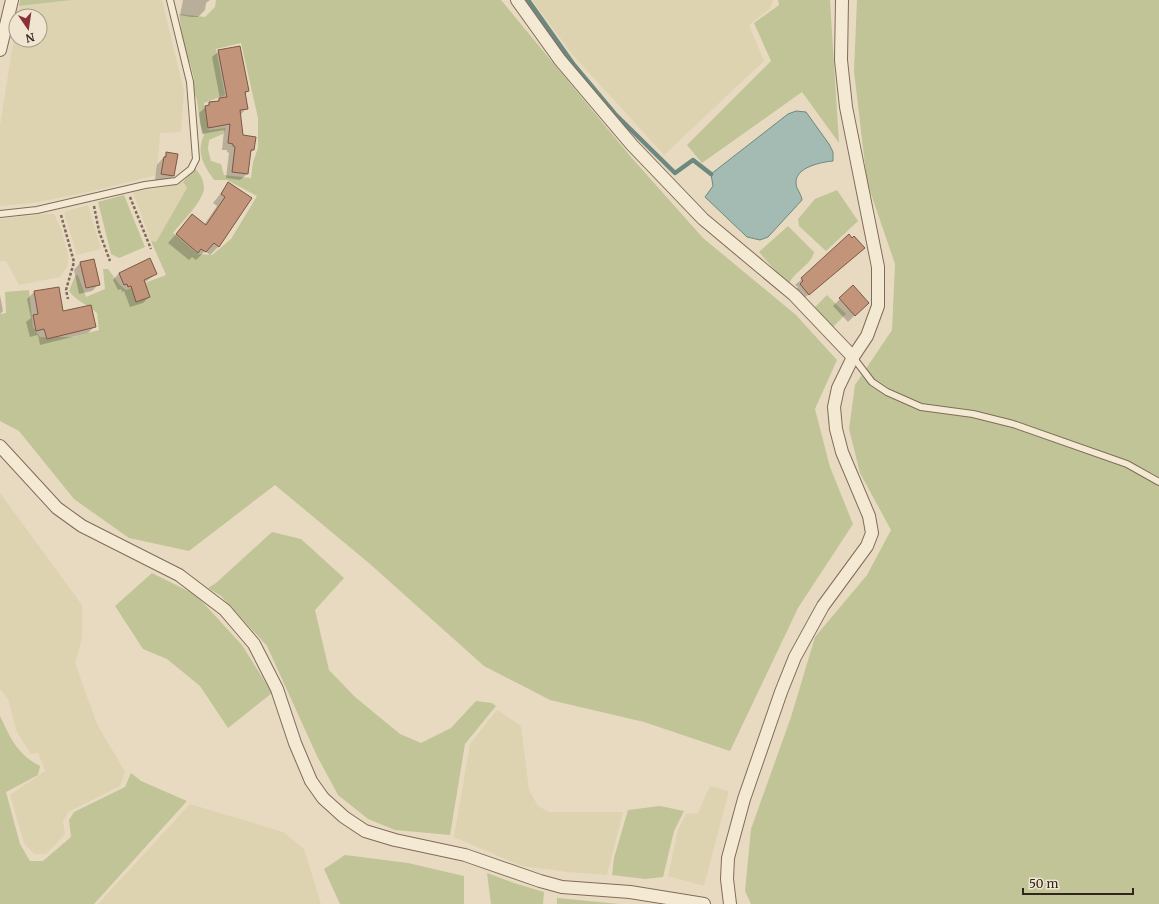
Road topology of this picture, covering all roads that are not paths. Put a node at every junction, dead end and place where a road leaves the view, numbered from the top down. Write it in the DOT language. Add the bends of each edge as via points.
graph roads {
  1 [pos="12,0"];
  2 [pos="170,0"];
  3 [pos="517,0"];
  4 [pos="842,0"];
  5 [pos="0,50"];
  6 [pos="0,214"];
  7 [pos="853,357"];
  8 [pos="0,446"];
  9 [pos="1159,482"];
  10 [pos="704,904"];
  11 [pos="730,904"];
  1 -- 5 [label="street"];
  2 -- 6 [label="lane" via="190,82 196,159 191,169 176,181 37,210"];
  3 -- 7 [label="street" via="560,60 632,145 703,219 794,295"];
  4 -- 7 [label="street" via="841,60 846,107 878,267 878,306 867,336"];
  7 -- 9 [label="lane" via="872,382 887,392 921,407 973,414 1013,424 1126,464"];
  7 -- 11 [label="street" via="838,388 834,407 836,429 842,452 869,516 872,533 867,546 823,606 795,657 781,692 744,799 728,858"];
  8 -- 10 [label="street" via="57,508 82,526 179,575 225,610 254,644 277,689 295,743 311,780 323,798 365,831 465,855 540,882 562,887 630,892"];
}
